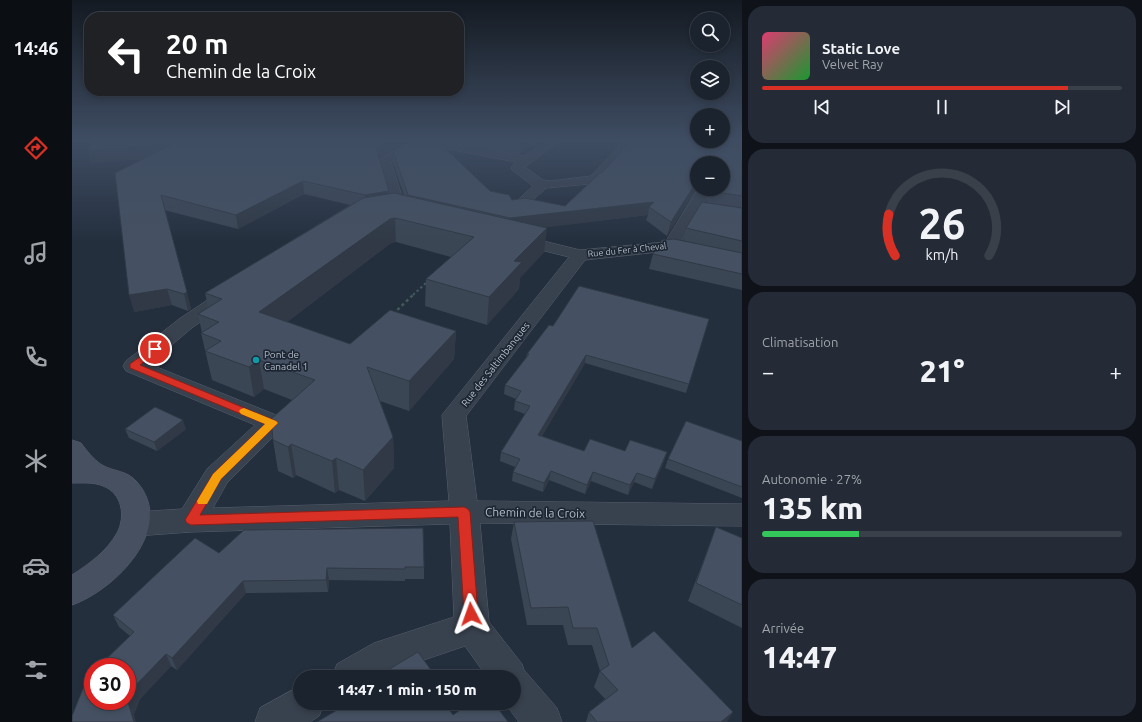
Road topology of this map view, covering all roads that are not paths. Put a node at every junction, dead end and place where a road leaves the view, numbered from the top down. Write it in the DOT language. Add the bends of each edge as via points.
graph roads {
  1 [pos="388,175"];
  2 [pos="526,175"];
  3 [pos="600,175"];
  4 [pos="543,184"];
  5 [pos="704,196"];
  6 [pos="516,208"];
  7 [pos="399,209"];
  8 [pos="378,212"];
  9 [pos="423,217"];
  10 [pos="499,235"];
  11 [pos="580,255"];
  12 [pos="238,287"];
  13 [pos="72,449"];
  14 [pos="84,473"];
  15 [pos="464,512"];
  16 [pos="742,515"];
  17 [pos="191,520"];
  18 [pos="136,524"];
  19 [pos="74,591"];
  20 [pos="472,628"];
  21 [pos="362,670"];
  22 [pos="504,670"];
  23 [pos="521,693"];
  24 [pos="294,710"];
  25 [pos="274,722"];
  26 [pos="543,722"];
  1 -- 7 [label="street"];
  2 -- 4 [label="street" via="535,182"];
  3 -- 4 [label="street" via="595,180"];
  4 -- 6 [label="street"];
  5 -- 11 [label="street, Rue du Fer à Cheval" via="701,209 677,248"];
  7 -- 8 [label="street"];
  7 -- 9 [label="street" via="400,212"];
  10 -- 11 [label="street, Rue du Fer à Cheval"];
  11 -- 15 [label="street, Rue des Saltimbanques" via="454,415"];
  12 -- 17 [label="street" via="134,366 272,423 217,476"];
  13 -- 14 [label="main road"];
  14 -- 18 [label="main road" via="114,479 129,489 136,505"];
  15 -- 16 [label="street, Chemin de la Croix"];
  15 -- 17 [label="street, Chemin de la Croix"];
  15 -- 20 [label="street, Rue des Saltimbanques"];
  17 -- 18 [label="street, Chemin de la Croix"];
  18 -- 19 [label="main road" via="125,546 106,568"];
  20 -- 21 [label="street" via="387,655"];
  20 -- 22 [label="street"];
  23 -- 26 [label="street"];
  24 -- 25 [label="street"];
}
